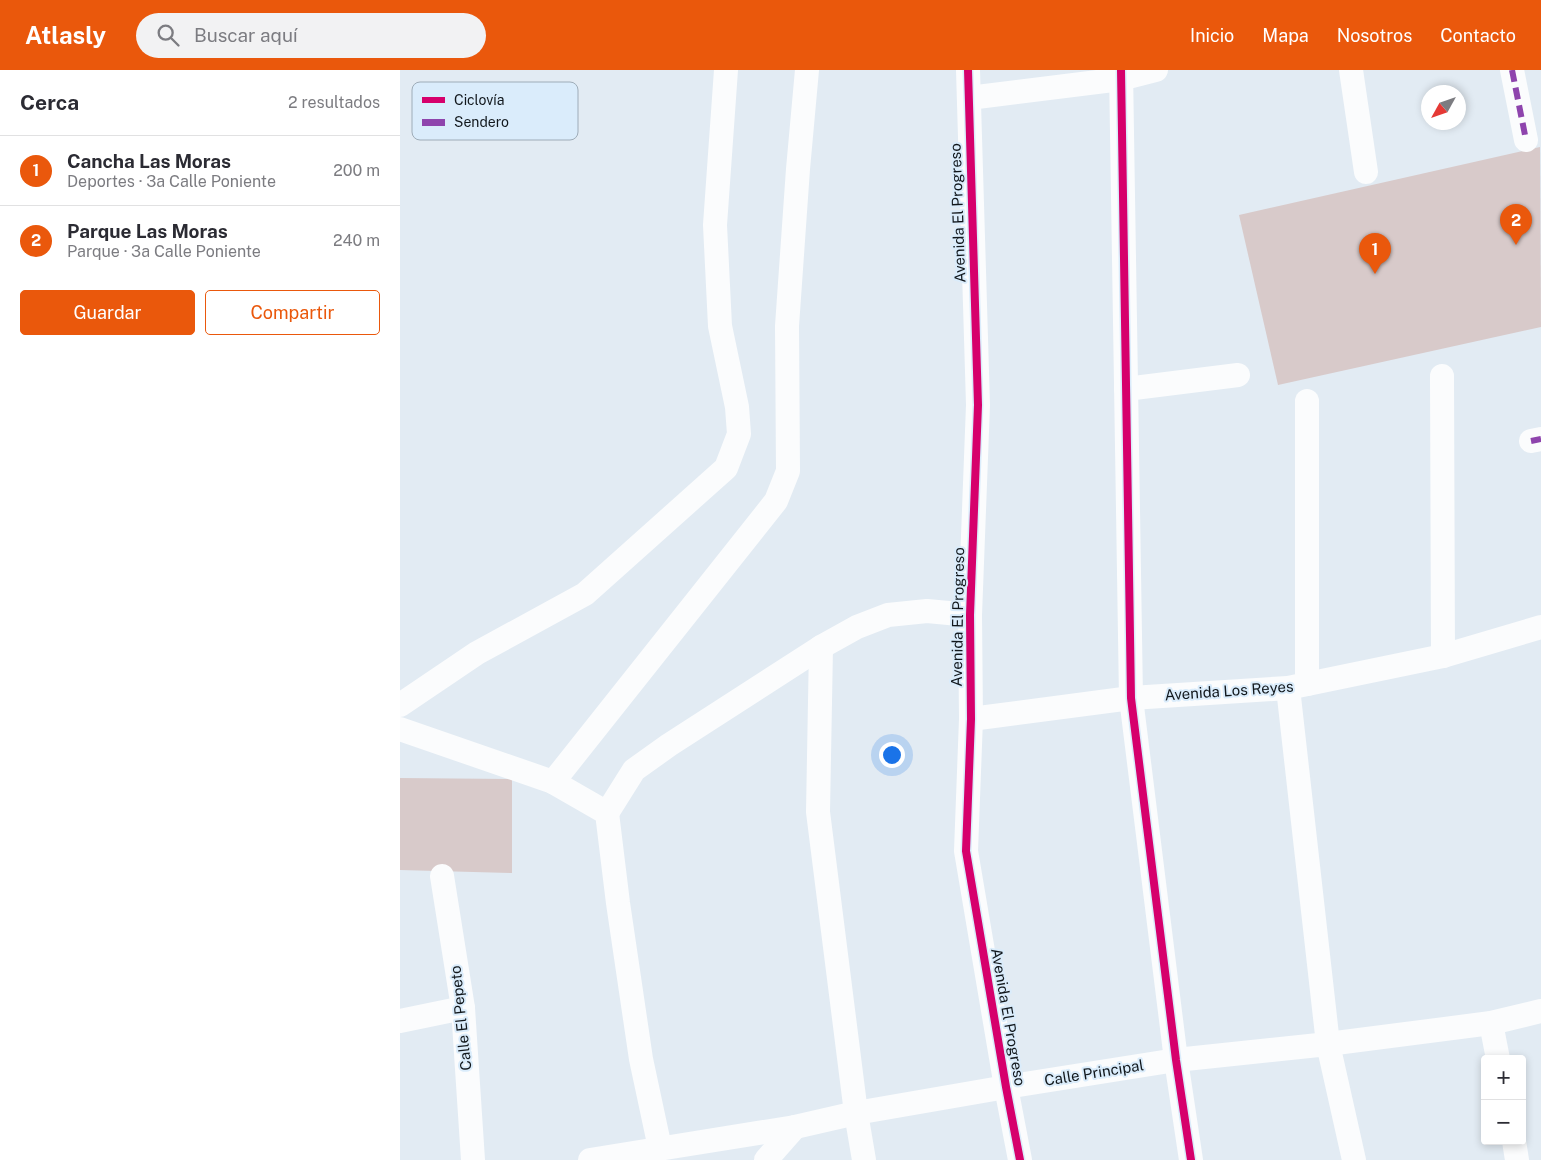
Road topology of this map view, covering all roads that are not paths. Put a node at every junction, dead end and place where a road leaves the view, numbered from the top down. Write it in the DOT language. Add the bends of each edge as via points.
graph roads {
  1 [pos="726,70"];
  2 [pos="807,70"];
  3 [pos="968,70"];
  4 [pos="1156,70"];
  5 [pos="1351,70"];
  6 [pos="1512,70"];
  7 [pos="1121,75"];
  8 [pos="968,98"];
  9 [pos="1526,140"];
  10 [pos="1366,172"];
  11 [pos="1238,376"];
  12 [pos="1442,376"];
  13 [pos="1126,389"];
  14 [pos="1307,401"];
  15 [pos="970,616"];
  16 [pos="1541,627"];
  17 [pos="821,647"];
  18 [pos="1443,656"];
  19 [pos="1297,686"];
  20 [pos="1131,698"];
  21 [pos="400,705"];
  22 [pos="971,719"];
  23 [pos="400,729"];
  24 [pos="554,782"];
  25 [pos="607,813"];
  26 [pos="442,876"];
  27 [pos="463,1008"];
  28 [pos="1541,1011"];
  29 [pos="400,1021"];
  30 [pos="1491,1023"];
  31 [pos="1328,1044"];
  32 [pos="1497,1055"];
  33 [pos="1176,1060"];
  34 [pos="1006,1087"];
  35 [pos="856,1113"];
  36 [pos="795,1126"];
  37 [pos="1515,1145"];
  38 [pos="660,1148"];
  39 [pos="768,1159"];
  40 [pos="473,1160"];
  41 [pos="590,1160"];
  42 [pos="864,1160"];
  43 [pos="1020,1160"];
  44 [pos="1191,1160"];
  45 [pos="1354,1160"];
  46 [pos="1518,1160"];
  1 -- 21 [label="street" via="715,226 720,326 737,406 739,434 726,468 585,594 477,653"];
  2 -- 24 [label="street" via="787,326 788,471 776,501"];
  3 -- 8 [label="street, Avenida El Progreso"];
  4 -- 7 [label="street"];
  5 -- 10 [label="street"];
  6 -- 9 [label="street"];
  7 -- 8 [label="street"];
  7 -- 13 [label="street"];
  8 -- 15 [label="street, Avenida El Progreso" via="978,405"];
  11 -- 13 [label="street"];
  12 -- 18 [label="street"];
  13 -- 20 [label="street"];
  14 -- 19 [label="street"];
  15 -- 17 [label="street" via="927,611 888,615 857,626"];
  15 -- 22 [label="street, Avenida El Progreso"];
  16 -- 18 [label="street, Avenida Los Reyes"];
  17 -- 25 [label="street" via="634,770"];
  17 -- 35 [label="street" via="818,812"];
  18 -- 19 [label="street, Avenida Los Reyes"];
  19 -- 20 [label="street, Avenida Los Reyes"];
  19 -- 31 [label="street"];
  20 -- 22 [label="street, Avenida Los Reyes"];
  20 -- 33 [label="street"];
  22 -- 34 [label="street, Avenida El Progreso" via="966,851"];
  23 -- 24 [label="street"];
  24 -- 25 [label="street"];
  25 -- 38 [label="street" via="641,1059"];
  26 -- 27 [label="street, Calle El Pepeto"];
  27 -- 29 [label="street"];
  27 -- 40 [label="street, Calle El Pepeto"];
  28 -- 30 [label="street, Calle Principal"];
  30 -- 31 [label="street, Calle Principal"];
  30 -- 32 [label="street"];
  31 -- 33 [label="street, Calle Principal"];
  31 -- 45 [label="street"];
  33 -- 34 [label="street, Calle Principal"];
  33 -- 44 [label="street"];
  34 -- 35 [label="street, Calle Principal"];
  34 -- 43 [label="street, Avenida El Progreso"];
  35 -- 36 [label="street, Calle Principal"];
  35 -- 42 [label="street"];
  36 -- 38 [label="street, Calle Principal"];
  36 -- 39 [label="street"];
  37 -- 46 [label="street"];
  38 -- 41 [label="street, Calle Principal"];
}
